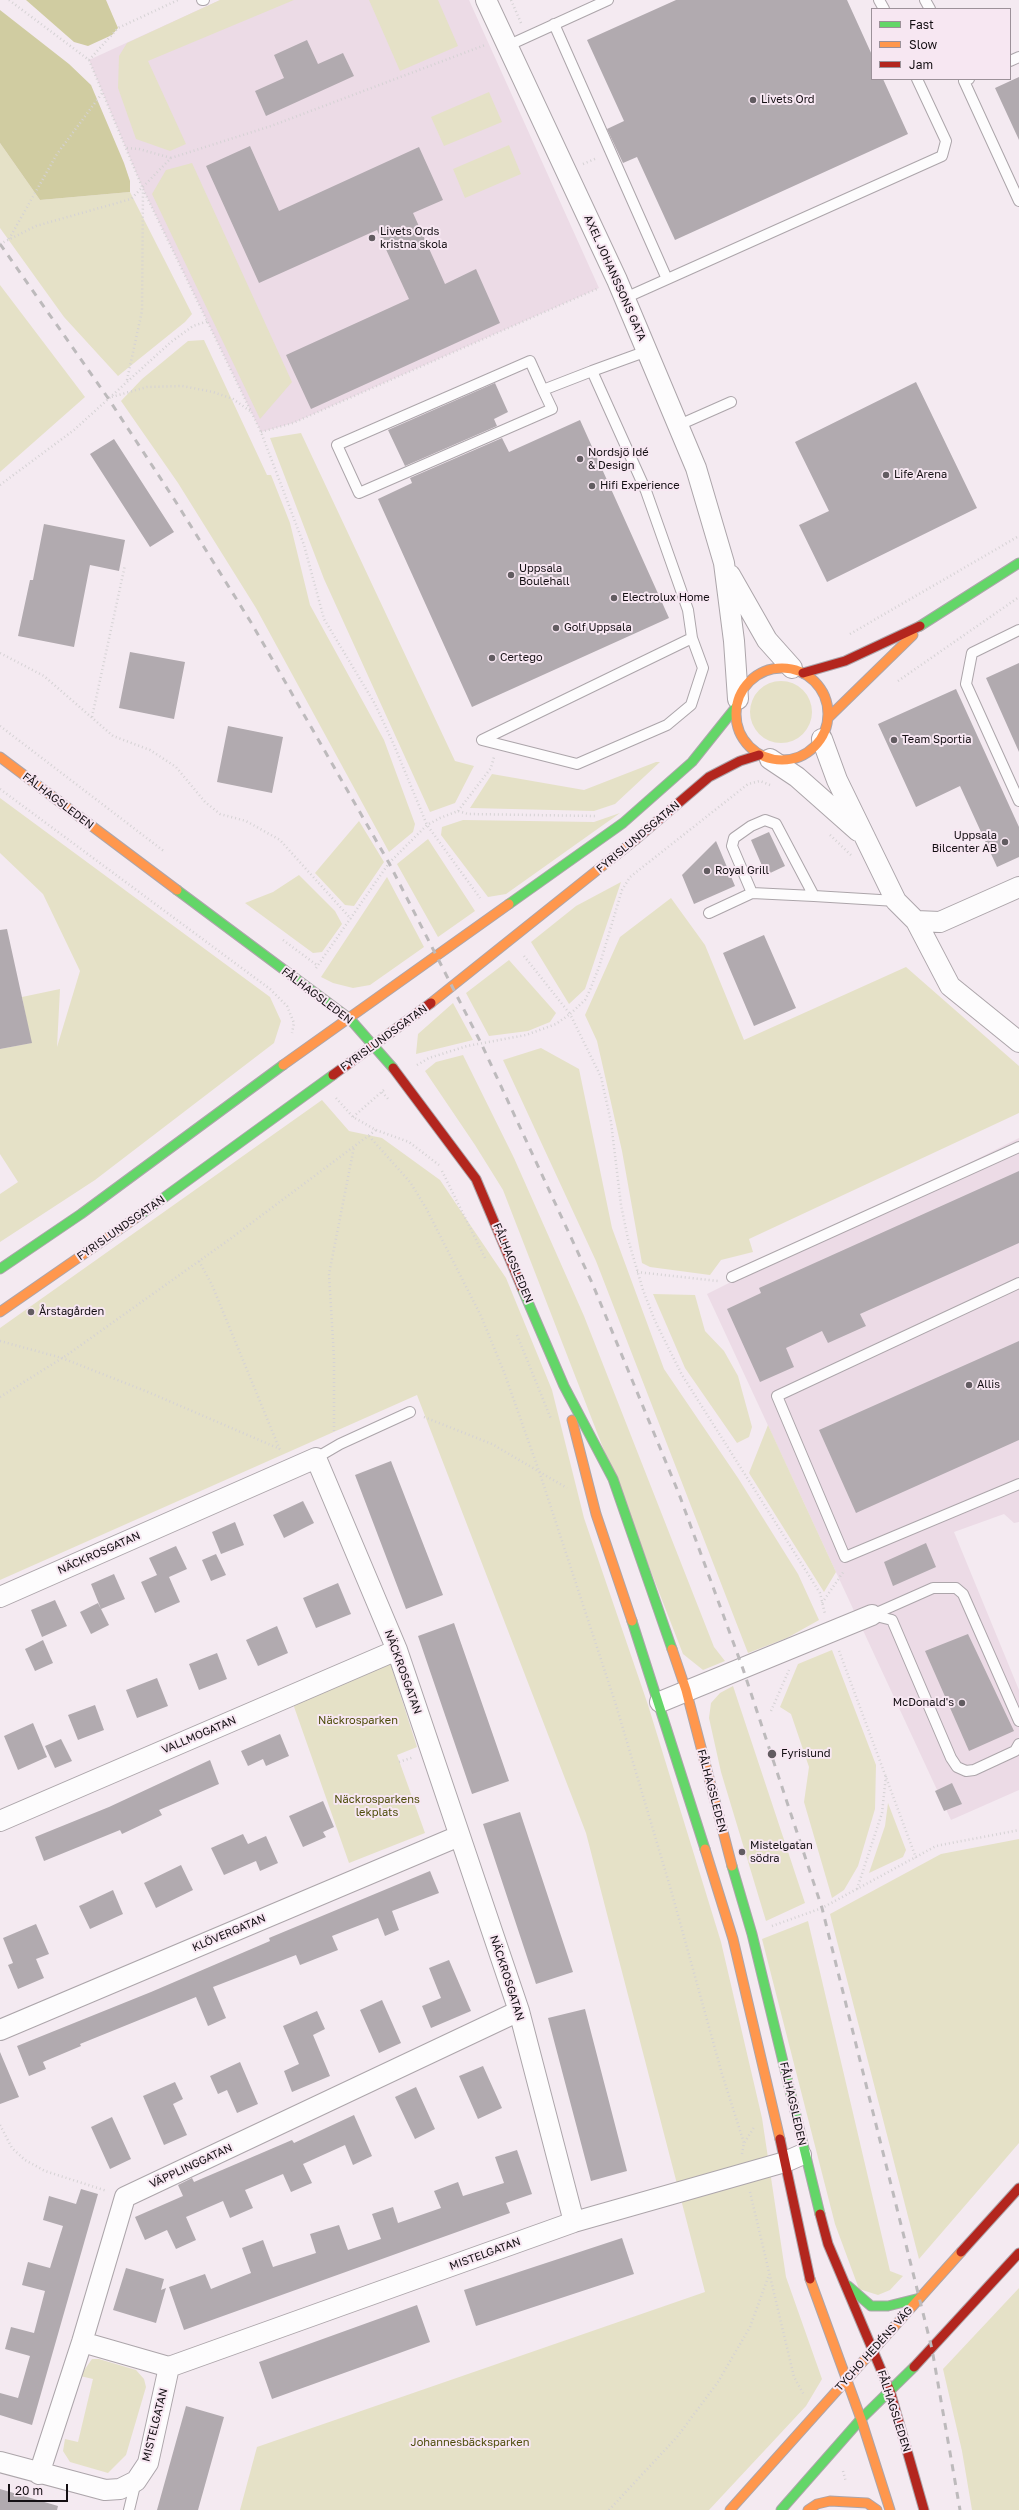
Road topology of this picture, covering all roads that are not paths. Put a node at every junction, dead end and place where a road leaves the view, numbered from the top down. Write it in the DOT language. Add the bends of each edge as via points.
graph roads {
  1 [pos="486,0"];
  2 [pos="608,0"];
  3 [pos="554,24"];
  4 [pos="506,42"];
  5 [pos="917,80"];
  6 [pos="966,80"];
  7 [pos="1019,201"];
  8 [pos="667,279"];
  9 [pos="621,289"];
  10 [pos="647,350"];
  11 [pos="592,371"];
  12 [pos="543,390"];
  13 [pos="731,402"];
  14 [pos="679,426"];
  15 [pos="724,563"];
  16 [pos="1019,563"];
  17 [pos="924,624"];
  18 [pos="1019,630"];
  19 [pos="692,638"];
  20 [pos="798,670"];
  21 [pos="737,703"];
  22 [pos="829,717"];
  23 [pos="822,739"];
  24 [pos="765,757"];
  25 [pos="0,758"];
  26 [pos="1019,801"];
  27 [pos="865,838"];
  28 [pos="1019,887"];
  29 [pos="752,893"];
  30 [pos="814,896"];
  31 [pos="896,901"];
  32 [pos="710,913"];
  33 [pos="916,921"];
  34 [pos="350,1019"];
  35 [pos="1019,1042"];
  36 [pos="374,1046"];
  37 [pos="1019,1147"];
  38 [pos="0,1269"];
  39 [pos="732,1277"];
  40 [pos="1019,1283"];
  41 [pos="0,1312"];
  42 [pos="564,1386"];
  43 [pos="410,1412"];
  44 [pos="316,1458"];
  45 [pos="1019,1484"];
  46 [pos="0,1597"];
  47 [pos="872,1615"];
  48 [pos="397,1650"];
  49 [pos="686,1690"];
  50 [pos="660,1702"];
  51 [pos="1019,1721"];
  52 [pos="1019,1744"];
  53 [pos="0,1821"];
  54 [pos="459,1836"];
  55 [pos="519,2011"];
  56 [pos="0,2030"];
  57 [pos="804,2154"];
  58 [pos="785,2162"];
  59 [pos="1019,2188"];
  60 [pos="574,2222"];
  61 [pos="1019,2253"];
  62 [pos="843,2280"];
  63 [pos="920,2298"];
  64 [pos="82,2342"];
  65 [pos="873,2350"];
  66 [pos="169,2367"];
  67 [pos="846,2379"];
  68 [pos="890,2391"];
  69 [pos="861,2419"];
  70 [pos="0,2462"];
  71 [pos="40,2474"];
  72 [pos="136,2481"];
  73 [pos="129,2510"];
  74 [pos="730,2510"];
  75 [pos="781,2510"];
  76 [pos="808,2510"];
  77 [pos="877,2510"];
  78 [pos="890,2510"];
  79 [pos="924,2510"];
  1 -- 4 [label="street, AXEL JOHANSSONS GATA"];
  2 -- 3 [label="lane"];
  3 -- 4 [label="lane"];
  3 -- 8 [label="lane"];
  4 -- 9 [label="street, AXEL JOHANSSONS GATA"];
  5 -- 8 [label="lane" via="946,141 942,156"];
  6 -- 7 [label="lane"];
  8 -- 9 [label="lane"];
  9 -- 10 [label="street, AXEL JOHANSSONS GATA"];
  10 -- 11 [label="lane"];
  10 -- 14 [label="street, AXEL JOHANSSONS GATA"];
  11 -- 12 [label="lane"];
  11 -- 19 [label="lane" via="646,491 688,610"];
  12 -- 12 [label="lane" via="552,409 359,494 337,445 530,360"];
  13 -- 14 [label="lane"];
  14 -- 15 [label="street, AXEL JOHANSSONS GATA" via="696,468"];
  15 -- 20 [label="street, AXEL JOHANSSONS GATA" via="767,640"];
  15 -- 21 [label="street, AXEL JOHANSSONS GATA" via="734,641"];
  16 -- 17 [label="main road"];
  17 -- 20 [label="main road" via="845,661"];
  17 -- 22 [label="main road"];
  18 -- 26 [label="lane" via="972,653 966,684"];
  19 -- 19 [label="lane" via="482,740 577,764 667,725 691,705 703,668"];
  20 -- 21 [label="main road" via="778,668 765,671 744,687"];
  20 -- 22 [label="main road" via="815,680 823,691"];
  21 -- 24 [label="main road" via="736,721 740,735 748,746"];
  21 -- 34 [label="main road, FYRISLUNDSGATAN" via="692,762 623,823"];
  22 -- 23 [label="main road"];
  23 -- 24 [label="main road" via="812,750 799,758 785,761"];
  23 -- 27 [label="street" via="837,780"];
  24 -- 27 [label="street" via="797,777"];
  24 -- 36 [label="main road, FYRISLUNDSGATAN" via="740,761 709,777 453,987"];
  25 -- 34 [label="main road, FÅLHAGSLEDEN"];
  27 -- 31 [label="street"];
  28 -- 33 [label="street" via="940,922"];
  29 -- 30 [label="lane"];
  29 -- 30 [label="lane" via="732,846 734,838 765,820 776,824"];
  29 -- 32 [label="lane"];
  30 -- 31 [label="lane"];
  31 -- 33 [label="street"];
  33 -- 35 [label="street" via="950,986"];
  34 -- 36 [label="main road, FÅLHAGSLEDEN"];
  34 -- 38 [label="main road, FYRISLUNDSGATAN" via="81,1214"];
  36 -- 41 [label="main road, FYRISLUNDSGATAN" via="181,1186"];
  36 -- 42 [label="main road, FÅLHAGSLEDEN" via="400,1076 476,1179"];
  37 -- 39 [label="lane"];
  40 -- 45 [label="lane" via="777,1396 844,1557"];
  42 -- 49 [label="main road, FÅLHAGSLEDEN" via="613,1479"];
  42 -- 50 [label="main road, FÅLHAGSLEDEN" via="596,1514"];
  43 -- 44 [label="lane"];
  44 -- 46 [label="street, NÄCKROSGATAN"];
  44 -- 48 [label="street, NÄCKROSGATAN"];
  47 -- 49 [label="street"];
  47 -- 51 [label="lane" via="934,1588 956,1588 963,1594"];
  47 -- 52 [label="lane" via="892,1620 957,1767 966,1771 974,1770 1015,1751"];
  48 -- 53 [label="street, VALLMOGATAN"];
  48 -- 54 [label="street, NÄCKROSGATAN"];
  49 -- 50 [label="street"];
  49 -- 57 [label="main road, FÅLHAGSLEDEN" via="717,1813 752,1934"];
  50 -- 58 [label="main road, FÅLHAGSLEDEN" via="734,1939"];
  54 -- 55 [label="street, NÄCKROSGATAN"];
  54 -- 56 [label="street, KLÖVERGATAN"];
  55 -- 60 [label="street, NÄCKROSGATAN"];
  55 -- 64 [label="street, VÄPPLINGGATAN" via="125,2197"];
  57 -- 58 [label="street, MISTELGATAN"];
  57 -- 62 [label="main road, FÅLHAGSLEDEN" via="828,2244"];
  58 -- 60 [label="street, MISTELGATAN"];
  58 -- 67 [label="main road, FÅLHAGSLEDEN" via="809,2276"];
  59 -- 63 [label="main road, TYCHO HEDÉNS VÄG"];
  60 -- 66 [label="street, MISTELGATAN"];
  61 -- 68 [label="main road" via="932,2349"];
  62 -- 63 [label="main road" via="858,2297 871,2306 888,2306"];
  62 -- 65 [label="main road, FÅLHAGSLEDEN"];
  63 -- 65 [label="main road, TYCHO HEDÉNS VÄG"];
  64 -- 66 [label="street"];
  64 -- 71 [label="street"];
  65 -- 67 [label="main road, TYCHO HEDÉNS VÄG"];
  65 -- 68 [label="main road, FÅLHAGSLEDEN"];
  66 -- 72 [label="street, MISTELGATAN" via="148,2463"];
  67 -- 69 [label="main road, FÅLHAGSLEDEN"];
  67 -- 74 [label="main road, TYCHO HEDÉNS VÄG"];
  68 -- 69 [label="main road"];
  68 -- 79 [label="main road, FÅLHAGSLEDEN"];
  69 -- 75 [label="main road"];
  69 -- 78 [label="main road, FÅLHAGSLEDEN"];
  70 -- 71 [label="street"];
  71 -- 72 [label="street" via="105,2490 120,2489"];
  72 -- 73 [label="lane, MISTELGATAN"];
  76 -- 77 [label="main road" via="817,2504 830,2501 867,2504"];
}
